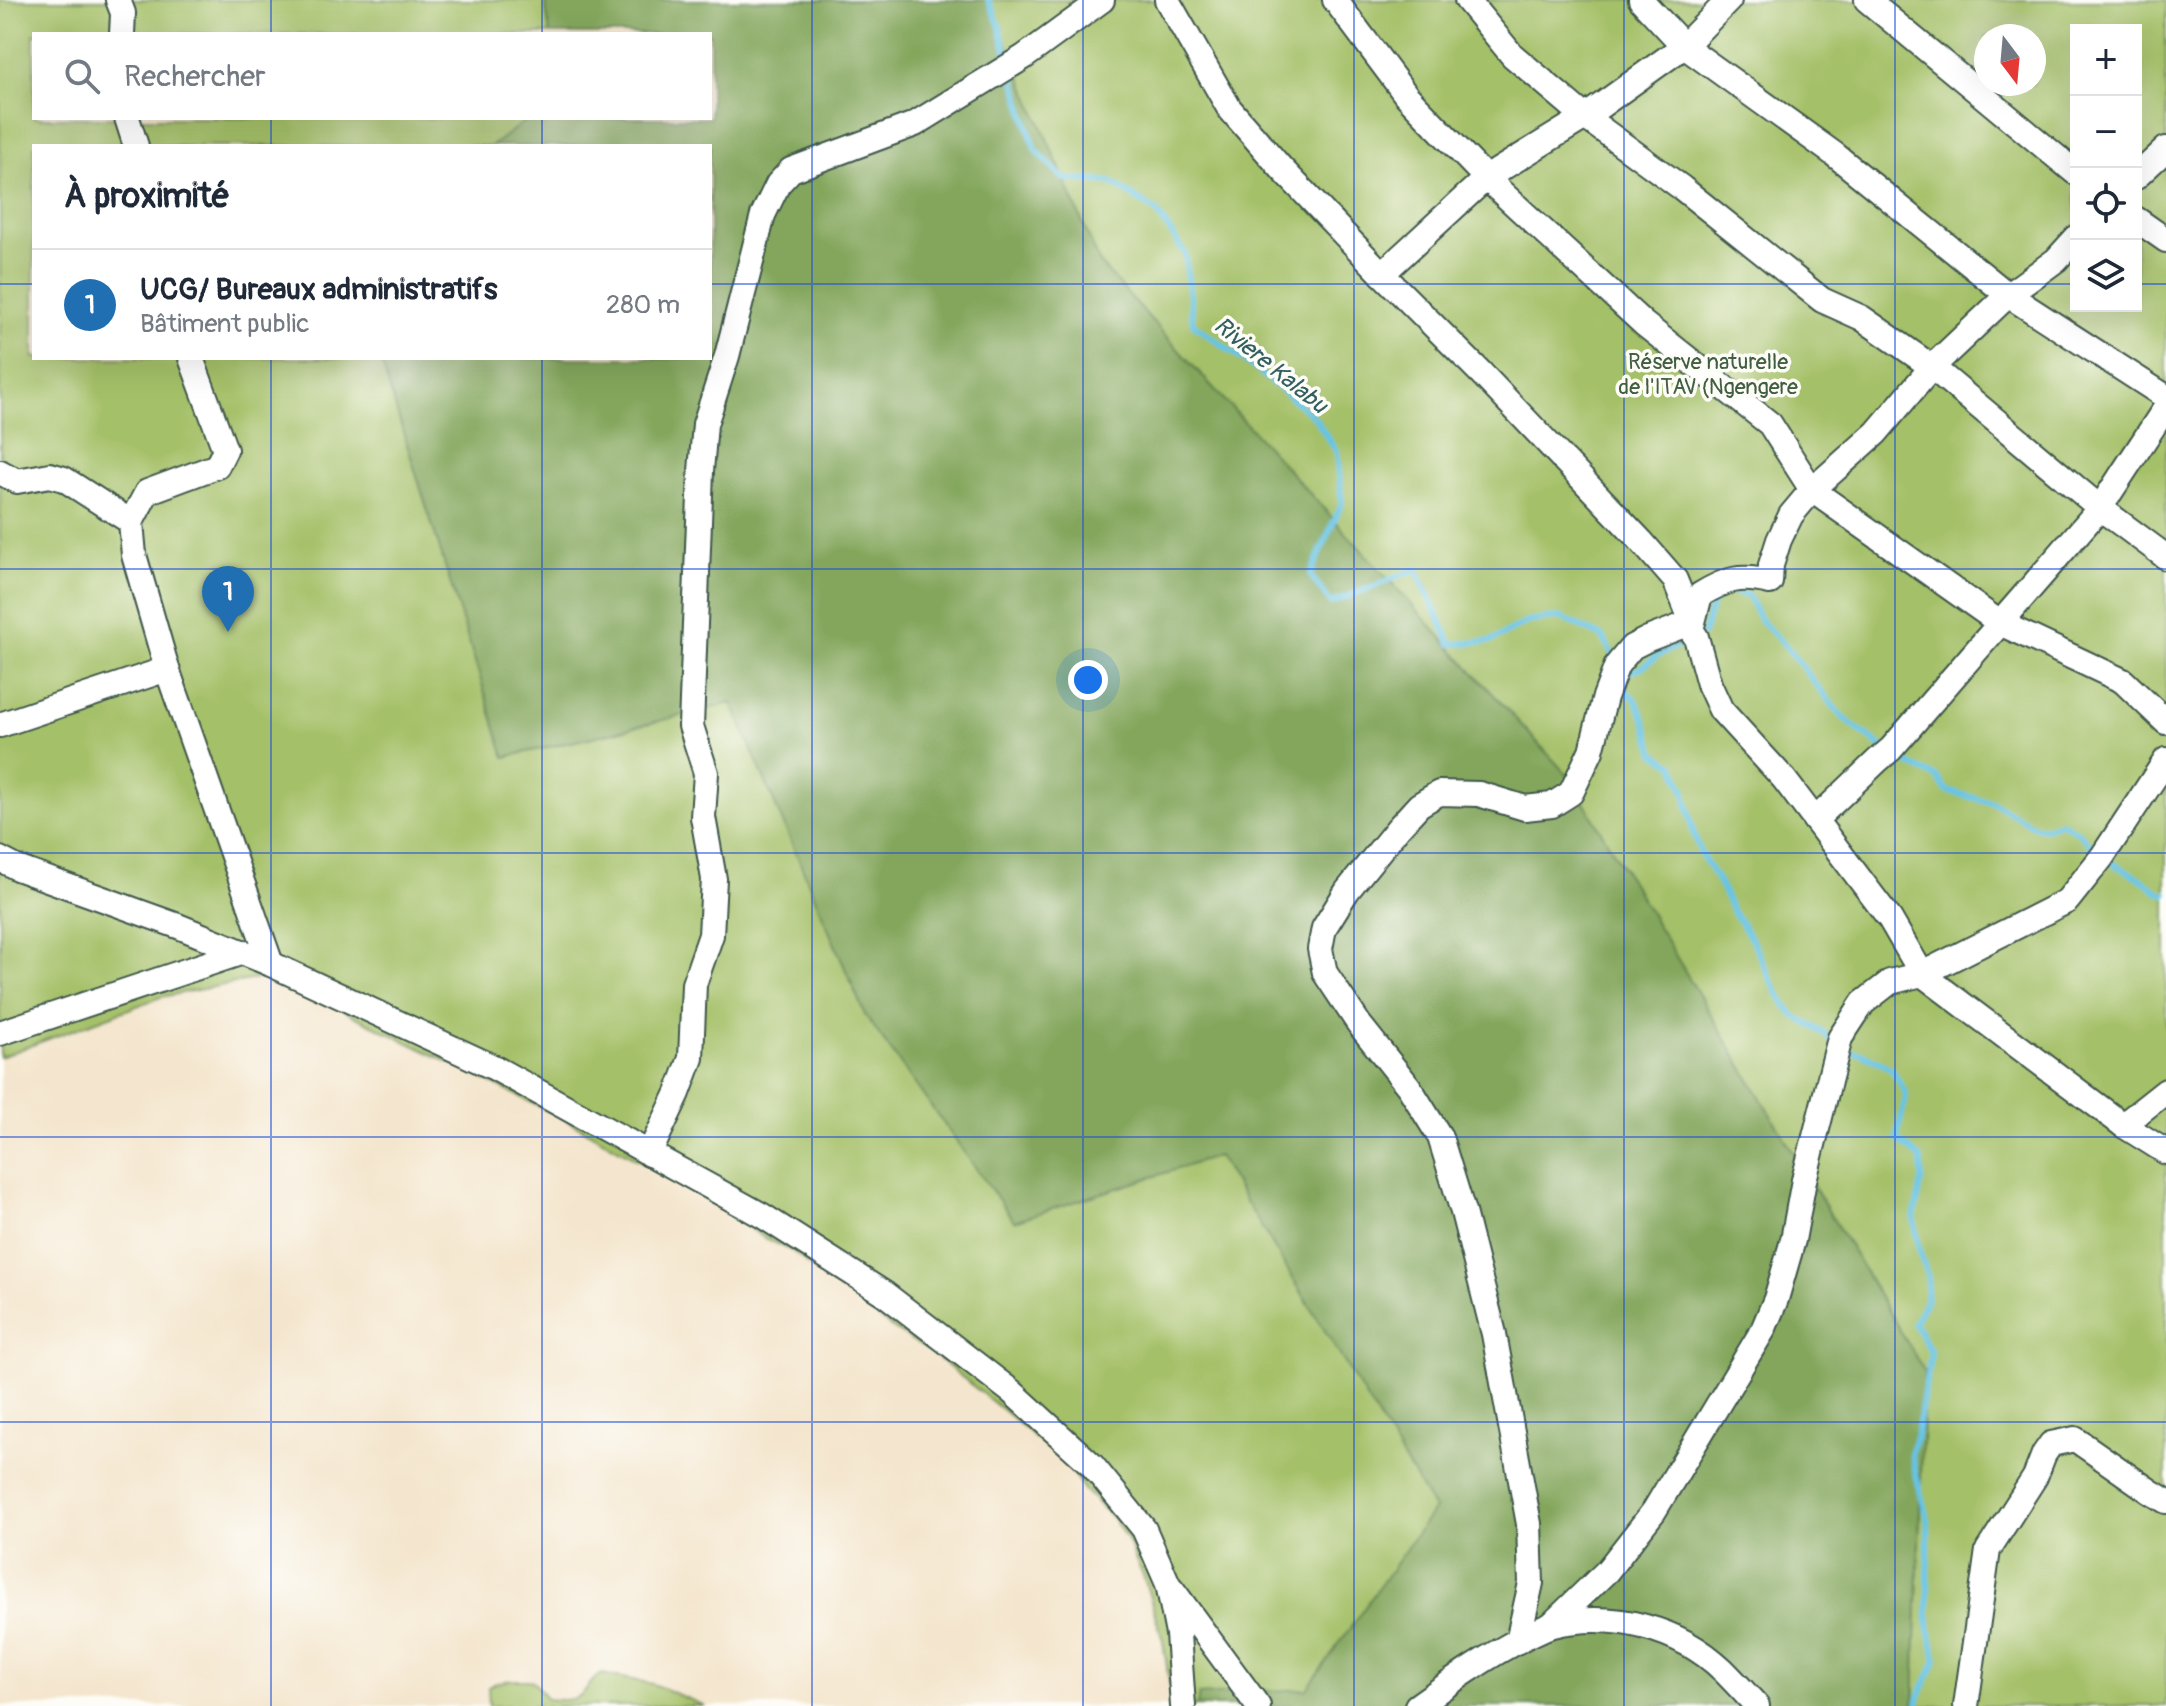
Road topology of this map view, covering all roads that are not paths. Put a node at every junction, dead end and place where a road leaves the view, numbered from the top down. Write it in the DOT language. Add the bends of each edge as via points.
graph roads {
  1 [pos="118,0"];
  2 [pos="1102,0"];
  3 [pos="1167,0"];
  4 [pos="1335,0"];
  5 [pos="1467,0"];
  6 [pos="1641,0"];
  7 [pos="1729,0"];
  8 [pos="1867,0"];
  9 [pos="122,32"];
  10 [pos="1684,46"];
  11 [pos="1585,117"];
  12 [pos="128,120"];
  13 [pos="135,144"];
  14 [pos="2166,149"];
  15 [pos="2070,168"];
  16 [pos="2142,171"];
  17 [pos="1486,178"];
  18 [pos="2142,223"];
  19 [pos="2074,240"];
  20 [pos="2166,240"];
  21 [pos="1382,274"];
  22 [pos="2008,295"];
  23 [pos="192,360"];
  24 [pos="1932,367"];
  25 [pos="2166,397"];
  26 [pos="2166,407"];
  27 [pos="0,472"];
  28 [pos="1812,490"];
  29 [pos="2100,508"];
  30 [pos="131,522"];
  31 [pos="2166,557"];
  32 [pos="2000,623"];
  33 [pos="1694,633"];
  34 [pos="167,669"];
  35 [pos="2166,722"];
  36 [pos="0,725"];
  37 [pos="2165,763"];
  38 [pos="1815,820"];
  39 [pos="0,859"];
  40 [pos="243,952"];
  41 [pos="271,964"];
  42 [pos="1922,974"];
  43 [pos="0,1033"];
  44 [pos="2166,1091"];
  45 [pos="2123,1125"];
  46 [pos="2166,1152"];
  47 [pos="649,1154"];
  48 [pos="2166,1501"];
  49 [pos="1168,1584"];
  50 [pos="1551,1625"];
  51 [pos="1518,1641"];
  52 [pos="1183,1706"];
  53 [pos="1258,1706"];
  54 [pos="1417,1706"];
  55 [pos="1757,1706"];
  56 [pos="1966,1706"];
  1 -- 9 [label="street"];
  2 -- 47 [label="street" via="915,124 791,170 763,215 705,424 701,471 691,726 706,773 703,817 714,879 711,935 694,984 691,1058"];
  3 -- 21 [label="street" via="1229,108"];
  4 -- 17 [label="street" via="1406,95"];
  5 -- 11 [label="street" via="1512,55"];
  6 -- 10 [label="street"];
  7 -- 10 [label="street"];
  8 -- 15 [label="street"];
  10 -- 11 [label="street"];
  10 -- 22 [label="street" via="1834,154"];
  11 -- 17 [label="street"];
  11 -- 24 [label="street" via="1822,300 1862,318"];
  12 -- 13 [label="street"];
  14 -- 16 [label="street"];
  17 -- 21 [label="street"];
  17 -- 28 [label="street" via="1644,324 1770,424"];
  18 -- 20 [label="street"];
  19 -- 22 [label="street"];
  21 -- 33 [label="street" via="1675,580"];
  22 -- 24 [label="street"];
  22 -- 25 [label="street"];
  23 -- 30 [label="street" via="225,450 217,466 147,492"];
  24 -- 28 [label="street" via="1876,433"];
  24 -- 29 [label="street"];
  26 -- 29 [label="street"];
  27 -- 30 [label="street" via="17,481 50,475 64,479"];
  28 -- 32 [label="street"];
  28 -- 33 [label="street" via="1779,540 1770,582 1750,577 1721,582 1700,595"];
  29 -- 31 [label="street"];
  29 -- 32 [label="street"];
  30 -- 34 [label="street" via="134,555"];
  32 -- 35 [label="street" via="2123,681"];
  32 -- 38 [label="street" via="1884,754"];
  33 -- 38 [label="street" via="1721,710"];
  33 -- 51 [label="street" via="1648,639 1632,647 1617,665 1591,751 1571,793 1552,805 1525,808 1479,794 1439,793 1419,805 1347,891 1324,928 1320,949 1325,973 1440,1137 1463,1212 1494,1334 1529,1524 1531,1583"];
  34 -- 36 [label="street"];
  34 -- 41 [label="street"];
  37 -- 42 [label="street" via="2067,901"];
  38 -- 42 [label="street" via="1890,919"];
  39 -- 40 [label="street"];
  40 -- 41 [label="street"];
  40 -- 43 [label="street"];
  41 -- 47 [label="street" via="493,1067"];
  42 -- 45 [label="street"];
  42 -- 50 [label="street" via="1890,982 1863,1003 1837,1049 1793,1240 1763,1330 1654,1511 1607,1571"];
  44 -- 45 [label="street"];
  45 -- 46 [label="street"];
  47 -- 49 [label="street" via="763,1216 885,1294 1012,1392 1092,1465 1144,1529"];
  48 -- 56 [label="street" via="2075,1439 2051,1444 1988,1550"];
  49 -- 52 [label="street"];
  49 -- 53 [label="street"];
  50 -- 51 [label="street"];
  50 -- 55 [label="street" via="1598,1619 1645,1625 1684,1642 1721,1668"];
  51 -- 54 [label="street"];
}
